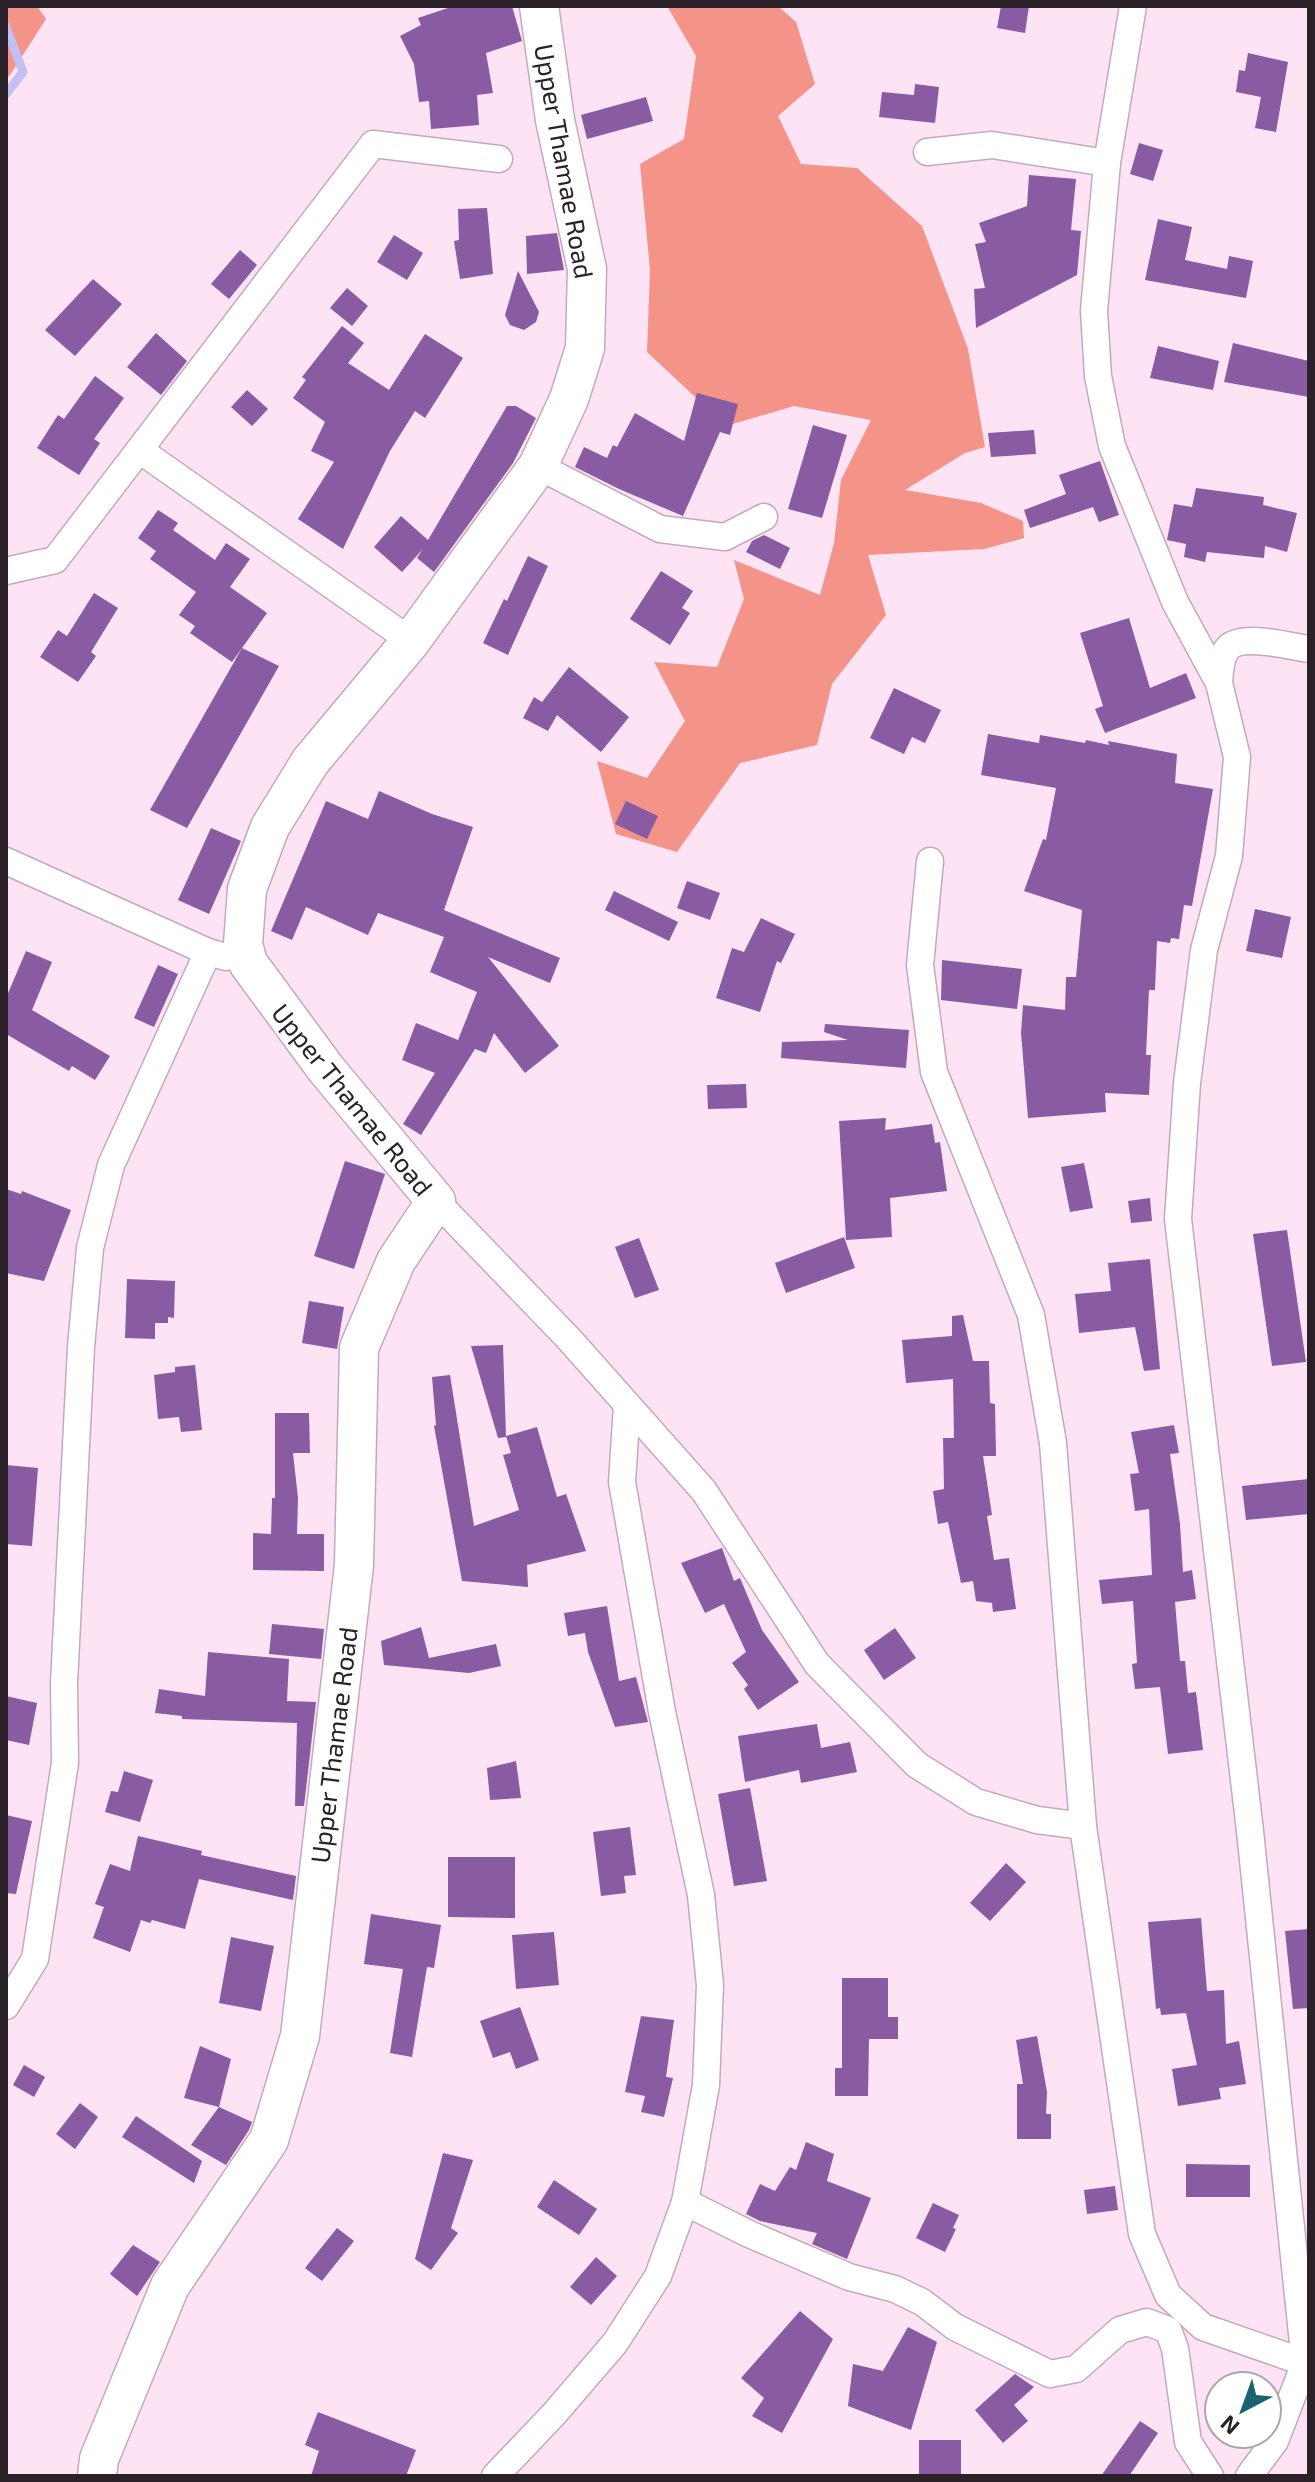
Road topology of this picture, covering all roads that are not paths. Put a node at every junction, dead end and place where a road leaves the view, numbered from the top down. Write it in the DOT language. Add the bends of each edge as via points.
graph roads {
  1 [pos="539,6"];
  2 [pos="1133,6"];
  3 [pos="927,152"];
  4 [pos="499,159"];
  5 [pos="1107,163"];
  6 [pos="141,451"];
  7 [pos="538,466"];
  8 [pos="764,517"];
  9 [pos="6,571"];
  10 [pos="411,641"];
  11 [pos="1309,649"];
  12 [pos="1219,683"];
  13 [pos="6,861"];
  14 [pos="930,861"];
  15 [pos="208,952"];
  16 [pos="248,963"];
  17 [pos="436,1201"];
  18 [pos="627,1405"];
  19 [pos="1083,1826"];
  20 [pos="6,2006"];
  21 [pos="685,2202"];
  22 [pos="1307,2363"];
  23 [pos="97,2476"];
  24 [pos="495,2476"];
  25 [pos="1210,2476"];
  26 [pos="1249,2476"];
  1 -- 7 [label="street, Upper Thamae Road" via="555,120 587,269 585,348 569,399"];
  2 -- 5 [label="street"];
  3 -- 5 [label="street" via="992,145"];
  4 -- 6 [label="street" via="373,144"];
  5 -- 12 [label="street" via="1094,311 1098,376 1112,446 1175,602"];
  6 -- 9 [label="street" via="55,560"];
  6 -- 10 [label="street"];
  7 -- 8 [label="street" via="660,529 725,537"];
  7 -- 10 [label="street, Upper Thamae Road"];
  10 -- 16 [label="street, Upper Thamae Road" via="310,762 270,827 247,889 243,944"];
  11 -- 12 [label="street" via="1241,640 1227,648"];
  12 -- 22 [label="street" via="1237,757 1229,856 1204,950 1187,1083 1178,1219"];
  13 -- 15 [label="street"];
  14 -- 19 [label="street" via="920,965 934,1072 1031,1315 1053,1443"];
  15 -- 16 [label="street"];
  15 -- 20 [label="street" via="111,1165 90,1248 64,1683 65,1763 35,1959"];
  16 -- 17 [label="street, Upper Thamae Road" via="326,1069"];
  17 -- 18 [label="street"];
  17 -- 23 [label="street, Upper Thamae Road" via="396,1261 359,1348 354,1565 300,2036 269,2140 170,2286 99,2459"];
  18 -- 19 [label="street" via="704,1491 817,1664 917,1765 976,1802 1037,1820"];
  18 -- 21 [label="street" via="622,1482 701,1895 710,1985 706,2085"];
  19 -- 22 [label="street" via="1142,2234 1168,2295 1203,2327"];
  21 -- 24 [label="street" via="658,2276 615,2343"];
  21 -- 25 [label="street" via="849,2277 895,2289 955,2327 1050,2374 1076,2369 1120,2330 1147,2322 1168,2330 1188,2442"];
  22 -- 26 [label="street" via="1275,2441"];
}
